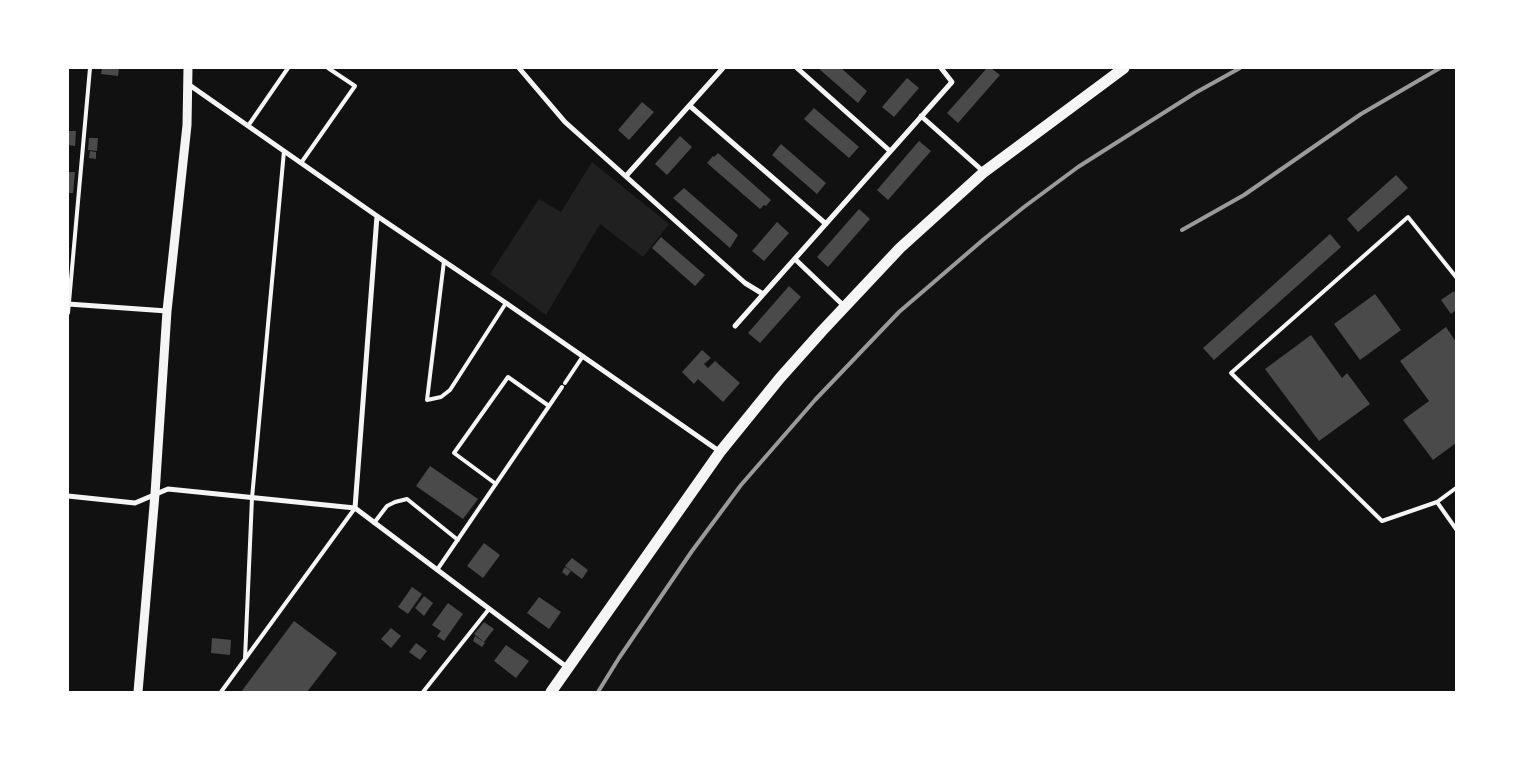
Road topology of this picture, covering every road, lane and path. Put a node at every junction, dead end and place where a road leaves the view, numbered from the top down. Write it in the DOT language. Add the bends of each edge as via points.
graph roads {
  1 [pos="90,68"];
  2 [pos="188,68"];
  3 [pos="288,68"];
  4 [pos="328,68"];
  5 [pos="518,68"];
  6 [pos="723,68"];
  7 [pos="798,68"];
  8 [pos="941,68"];
  9 [pos="1124,68"];
  10 [pos="187,83"];
  11 [pos="690,106"];
  12 [pos="922,116"];
  13 [pos="248,126"];
  14 [pos="284,151"];
  15 [pos="890,151"];
  16 [pos="301,163"];
  17 [pos="984,172"];
  18 [pos="626,176"];
  19 [pos="376,216"];
  20 [pos="826,224"];
  21 [pos="795,259"];
  22 [pos="444,262"];
  23 [pos="1456,277"];
  24 [pos="762,294"];
  25 [pos="506,303"];
  26 [pos="68,304"];
  27 [pos="844,307"];
  28 [pos="167,311"];
  29 [pos="68,313"];
  30 [pos="735,326"];
  31 [pos="583,356"];
  32 [pos="565,382"];
  33 [pos="562,387"];
  34 [pos="549,406"];
  35 [pos="720,452"];
  36 [pos="496,484"];
  37 [pos="1456,488"];
  38 [pos="155,494"];
  39 [pos="68,496"];
  40 [pos="252,498"];
  41 [pos="1437,502"];
  42 [pos="355,508"];
  43 [pos="374,523"];
  44 [pos="1456,528"];
  45 [pos="458,540"];
  46 [pos="437,570"];
  47 [pos="489,609"];
  48 [pos="246,659"];
  49 [pos="568,668"];
  50 [pos="138,692"];
  51 [pos="221,692"];
  52 [pos="423,692"];
  53 [pos="551,692"];
  1 -- 26 [label="lane"];
  2 -- 10 [label="street"];
  3 -- 13 [label="lane"];
  4 -- 16 [label="lane" via="355,86"];
  5 -- 18 [label="street" via="565,122"];
  6 -- 11 [label="street"];
  7 -- 15 [label="street"];
  8 -- 12 [label="street" via="952,82"];
  9 -- 17 [label="main road"];
  10 -- 13 [label="street"];
  10 -- 28 [label="street" via="187,125"];
  11 -- 18 [label="street"];
  11 -- 20 [label="street"];
  12 -- 15 [label="street"];
  12 -- 17 [label="street"];
  13 -- 14 [label="street"];
  14 -- 16 [label="street"];
  14 -- 40 [label="lane"];
  15 -- 20 [label="street"];
  16 -- 19 [label="street"];
  17 -- 27 [label="main road" via="900,248"];
  18 -- 24 [label="street" via="745,283"];
  19 -- 22 [label="street"];
  19 -- 42 [label="street"];
  20 -- 21 [label="street"];
  21 -- 24 [label="street"];
  21 -- 27 [label="street"];
  22 -- 25 [label="street"];
  22 -- 25 [label="lane" via="427,400 441,397 450,390"];
  23 -- 41 [label="lane" via="1408,217 1231,373 1382,521"];
  24 -- 30 [label="street"];
  25 -- 31 [label="street"];
  26 -- 28 [label="street"];
  26 -- 29 [label="lane"];
  27 -- 35 [label="main road"];
  28 -- 38 [label="street"];
  31 -- 32 [label="lane"];
  31 -- 35 [label="street"];
  33 -- 34 [label="lane"];
  34 -- 36 [label="lane"];
  34 -- 36 [label="lane" via="508,377 454,453"];
  35 -- 49 [label="main road"];
  36 -- 45 [label="lane"];
  37 -- 41 [label="lane"];
  38 -- 39 [label="street" via="135,503"];
  38 -- 40 [label="street" via="168,489"];
  38 -- 50 [label="street"];
  40 -- 42 [label="street"];
  40 -- 48 [label="lane"];
  41 -- 44 [label="lane"];
  42 -- 43 [label="street"];
  42 -- 48 [label="lane"];
  43 -- 45 [label="lane" via="387,506 407,499"];
  43 -- 46 [label="street"];
  45 -- 46 [label="lane"];
  46 -- 47 [label="street"];
  47 -- 49 [label="street"];
  47 -- 52 [label="lane"];
  48 -- 51 [label="lane"];
  49 -- 53 [label="main road"];
}
